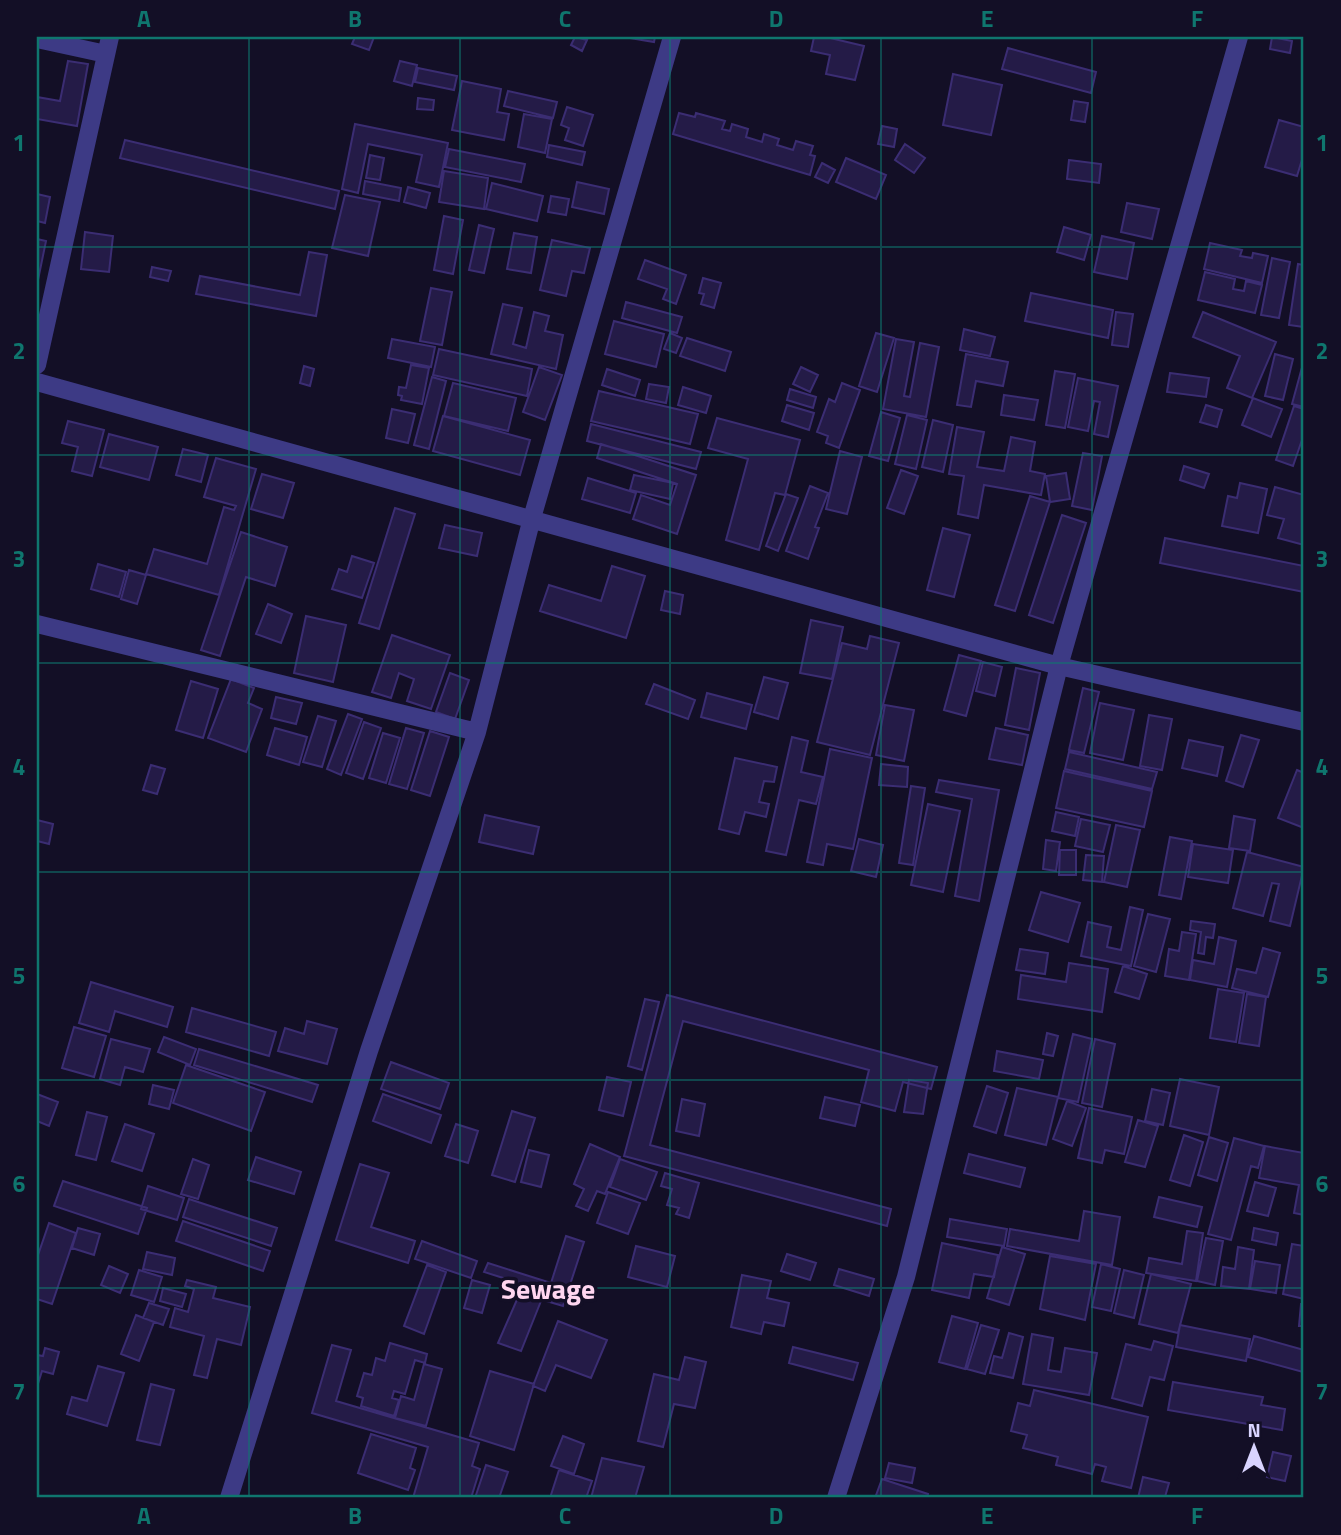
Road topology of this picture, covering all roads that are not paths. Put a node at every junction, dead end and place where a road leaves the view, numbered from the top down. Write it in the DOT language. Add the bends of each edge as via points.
graph roads {
  1 [pos="672,37"];
  2 [pos="1240,37"];
  3 [pos="37,40"];
  4 [pos="108,46"];
  5 [pos="37,365"];
  6 [pos="37,382"];
  7 [pos="533,518"];
  8 [pos="37,624"];
  9 [pos="1059,666"];
  10 [pos="1304,722"];
  11 [pos="477,732"];
  12 [pos="229,1498"];
  13 [pos="836,1498"];
  1 -- 7 [label="street"];
  2 -- 9 [label="street"];
  3 -- 4 [label="street"];
  4 -- 5 [label="street"];
  6 -- 7 [label="street"];
  7 -- 9 [label="street"];
  7 -- 11 [label="street"];
  8 -- 11 [label="street"];
  9 -- 10 [label="street"];
  9 -- 13 [label="street" via="906,1277"];
  11 -- 12 [label="street" via="369,1051"];
}
